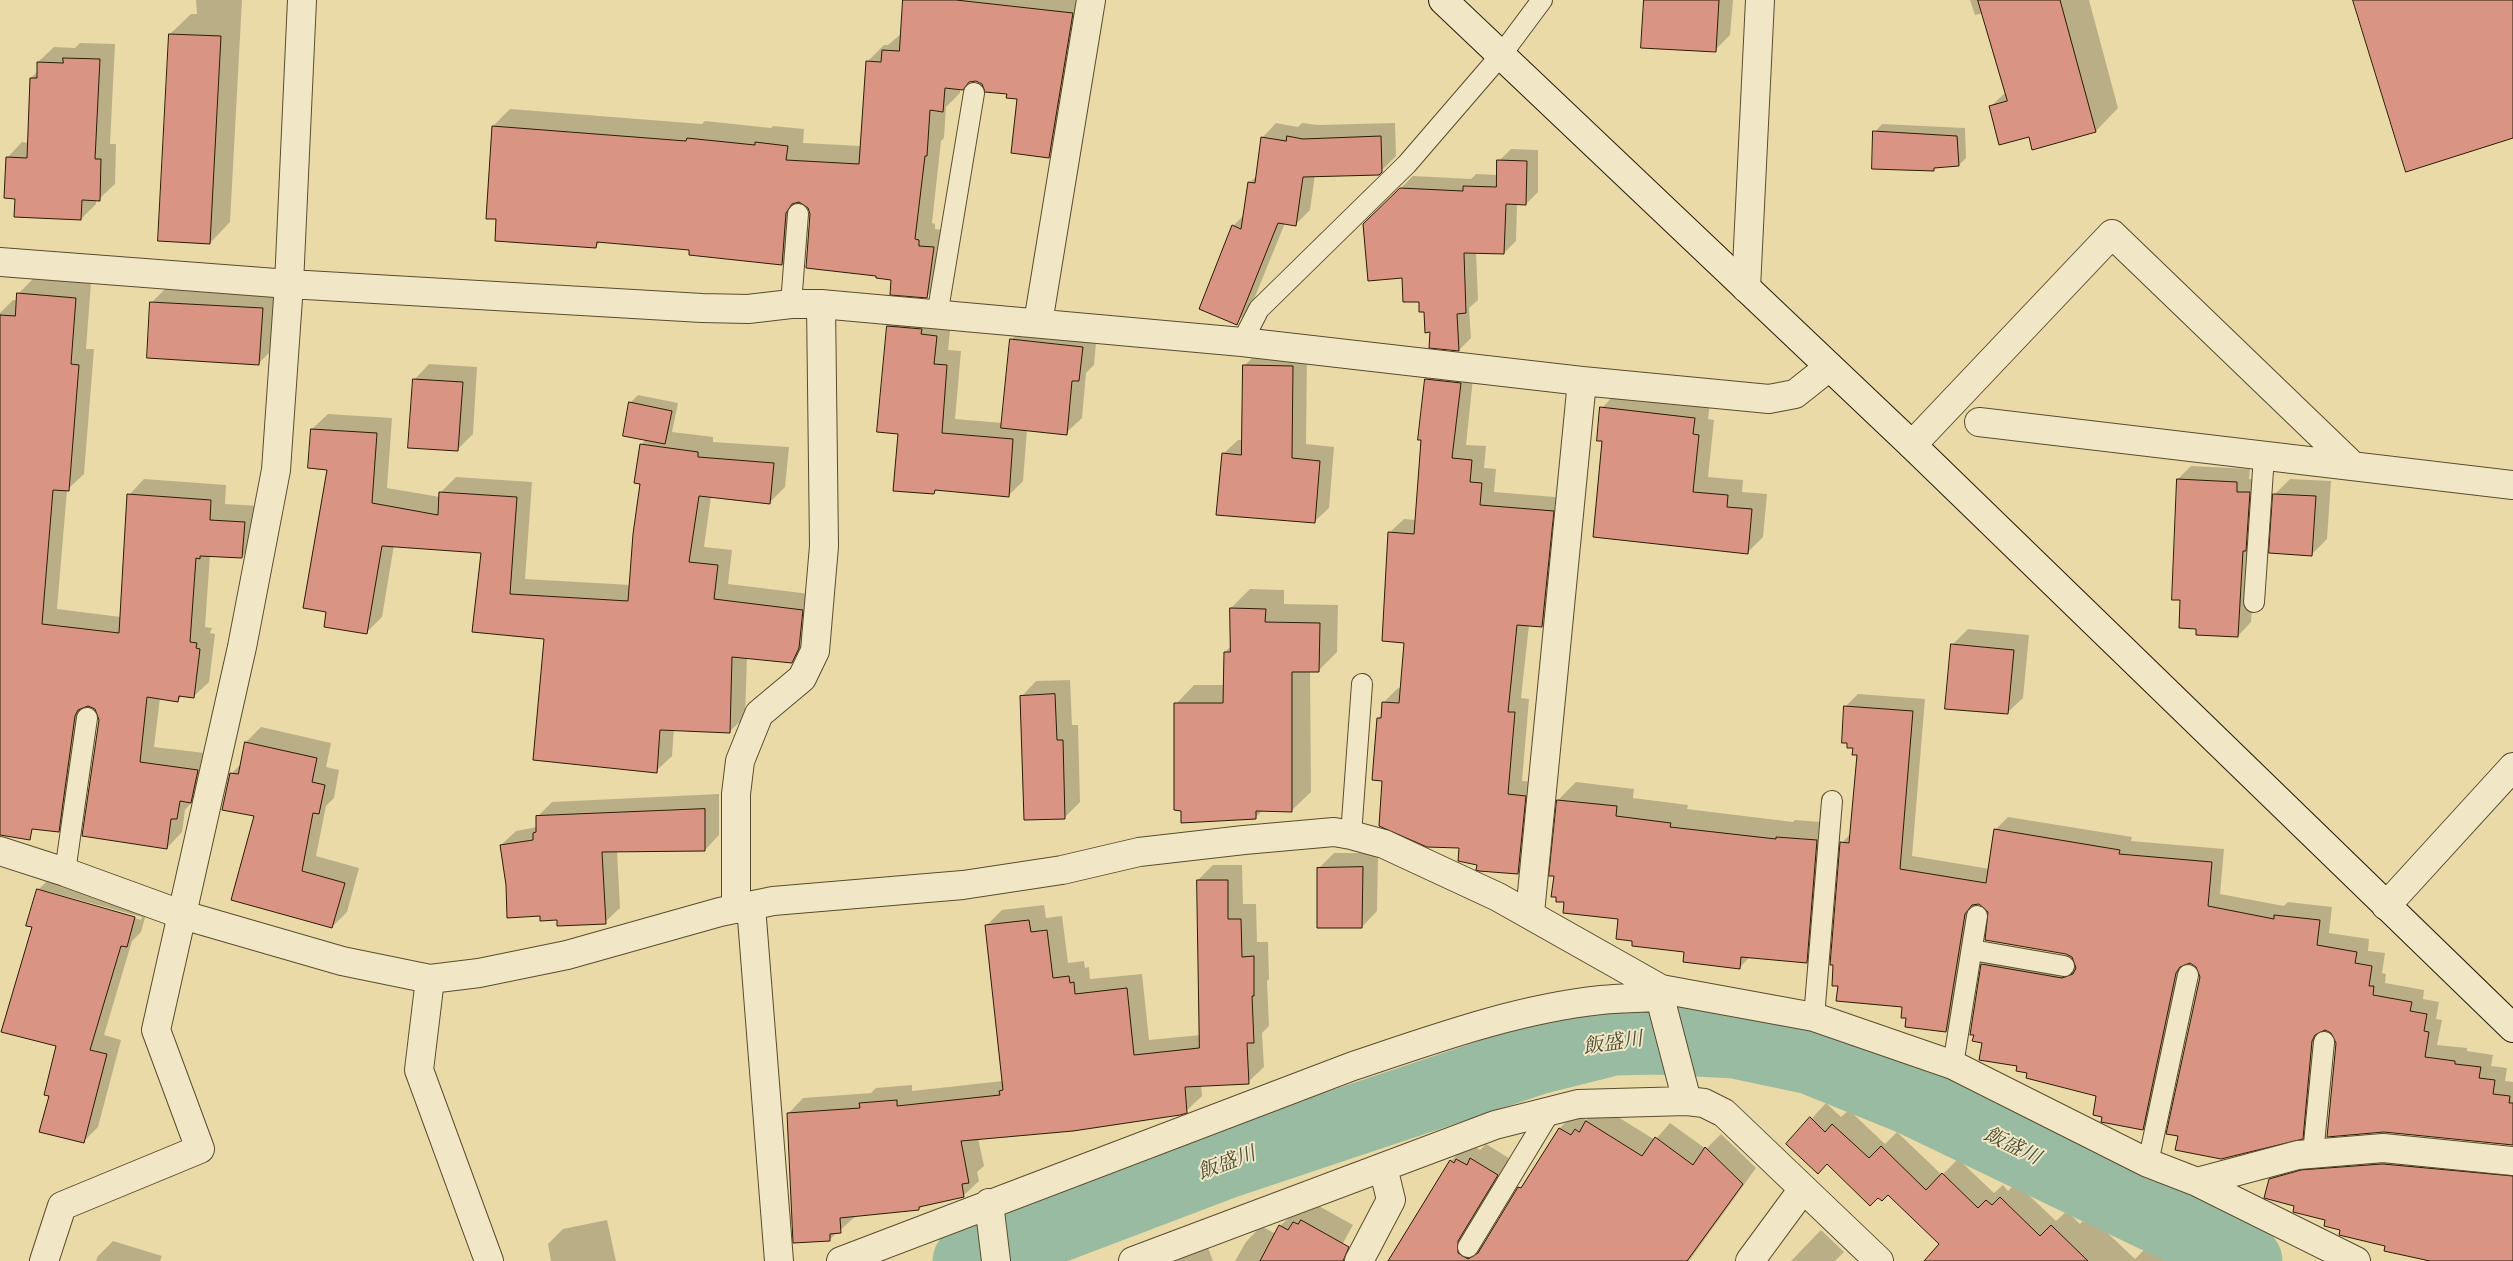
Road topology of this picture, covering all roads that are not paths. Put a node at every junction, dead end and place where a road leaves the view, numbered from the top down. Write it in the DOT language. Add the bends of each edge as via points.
graph roads {
  1 [pos="302,0"];
  2 [pos="1091,0"];
  3 [pos="1443,0"];
  4 [pos="1542,0"];
  5 [pos="1760,0"];
  6 [pos="1501,55"];
  7 [pos="974,94"];
  8 [pos="798,214"];
  9 [pos="0,262"];
  10 [pos="289,284"];
  11 [pos="1746,288"];
  12 [pos="791,304"];
  13 [pos="821,304"];
  14 [pos="937,316"];
  15 [pos="1038,324"];
  16 [pos="1242,342"];
  17 [pos="1829,367"];
  18 [pos="1582,381"];
  19 [pos="1979,422"];
  20 [pos="1912,445"];
  21 [pos="2264,456"];
  22 [pos="2353,466"];
  23 [pos="2513,485"];
  24 [pos="2254,602"];
  25 [pos="1362,684"];
  26 [pos="87,718"];
  27 [pos="2513,767"];
  28 [pos="1832,800"];
  29 [pos="1351,835"];
  30 [pos="0,851"];
  31 [pos="66,872"];
  32 [pos="2386,906"];
  33 [pos="744,907"];
  34 [pos="1530,913"];
  35 [pos="183,915"];
  36 [pos="1978,916"];
  37 [pos="1972,950"];
  38 [pos="2064,966"];
  39 [pos="2188,975"];
  40 [pos="430,979"];
  41 [pos="1662,998"];
  42 [pos="1814,1017"];
  43 [pos="2513,1028"];
  44 [pos="2324,1042"];
  45 [pos="1953,1065"];
  46 [pos="1687,1101"];
  47 [pos="1551,1110"];
  48 [pos="2314,1154"];
  49 [pos="2513,1161"];
  50 [pos="2148,1163"];
  51 [pos="1383,1167"];
  52 [pos="2196,1182"];
  53 [pos="1803,1189"];
  54 [pos="989,1209"];
  55 [pos="1468,1247"];
  56 [pos="44,1261"];
  57 [pos="489,1261"];
  58 [pos="779,1261"];
  59 [pos="841,1261"];
  60 [pos="996,1261"];
  61 [pos="1133,1261"];
  62 [pos="1359,1261"];
  63 [pos="1750,1261"];
  64 [pos="1879,1261"];
  65 [pos="2356,1261"];
  1 -- 10 [label="street"];
  2 -- 15 [label="street"];
  3 -- 6 [label="street"];
  4 -- 6 [label="lane"];
  5 -- 11 [label="street"];
  6 -- 11 [label="street"];
  6 -- 16 [label="lane" via="1407,164 1259,309"];
  7 -- 14 [label="lane"];
  8 -- 12 [label="lane"];
  9 -- 10 [label="street"];
  10 -- 12 [label="street" via="702,308 748,309"];
  10 -- 35 [label="street" via="276,470 242,647"];
  11 -- 17 [label="street"];
  12 -- 13 [label="street"];
  13 -- 14 [label="street"];
  13 -- 33 [label="street" via="824,546 815,651 802,678 759,714 740,761 736,794"];
  14 -- 15 [label="street"];
  15 -- 16 [label="street"];
  16 -- 18 [label="street"];
  17 -- 18 [label="street" via="1795,394 1769,399"];
  17 -- 20 [label="street"];
  18 -- 34 [label="street"];
  19 -- 21 [label="street"];
  20 -- 22 [label="street" via="2112,234"];
  20 -- 32 [label="street"];
  21 -- 22 [label="street"];
  21 -- 24 [label="lane"];
  22 -- 23 [label="street"];
  25 -- 29 [label="lane"];
  26 -- 31 [label="lane"];
  27 -- 32 [label="street"];
  28 -- 42 [label="lane"];
  29 -- 33 [label="street" via="1334,832 1139,852 1062,870 963,885 773,901"];
  29 -- 34 [label="street" via="1384,844"];
  30 -- 31 [label="street"];
  31 -- 35 [label="street"];
  32 -- 43 [label="street"];
  33 -- 40 [label="street" via="567,955 479,973"];
  33 -- 58 [label="street"];
  34 -- 41 [label="street"];
  35 -- 40 [label="street" via="342,961"];
  35 -- 56 [label="street" via="156,1030 200,1149 62,1206"];
  36 -- 37 [label="lane"];
  37 -- 38 [label="lane"];
  37 -- 45 [label="lane"];
  39 -- 50 [label="lane"];
  40 -- 57 [label="street" via="419,1070"];
  41 -- 42 [label="street"];
  41 -- 46 [label="street"];
  41 -- 54 [label="street" via="1582,1003 1510,1016 1437,1038 1353,1066"];
  42 -- 45 [label="street"];
  44 -- 48 [label="lane"];
  45 -- 50 [label="street"];
  46 -- 47 [label="street" via="1578,1104"];
  46 -- 53 [label="street" via="1704,1103 1724,1113"];
  47 -- 51 [label="street" via="1495,1125"];
  47 -- 55 [label="lane"];
  48 -- 49 [label="street" via="2383,1148"];
  48 -- 52 [label="street" via="2298,1155"];
  50 -- 52 [label="street"];
  51 -- 61 [label="street"];
  51 -- 62 [label="street" via="1391,1200"];
  52 -- 65 [label="street"];
  53 -- 63 [label="street"];
  53 -- 64 [label="street"];
  54 -- 59 [label="street"];
  54 -- 60 [label="street"];
}
